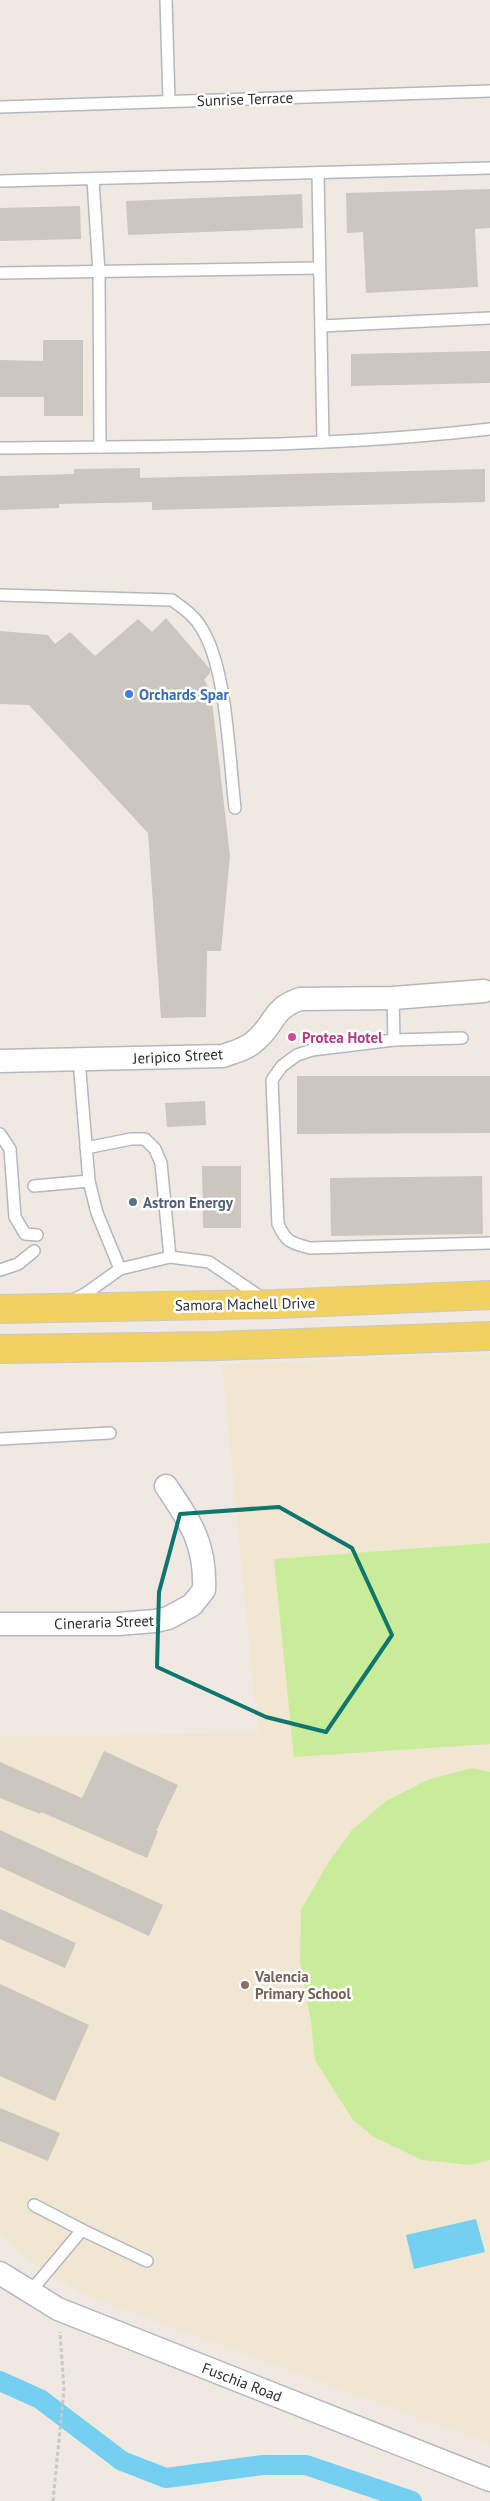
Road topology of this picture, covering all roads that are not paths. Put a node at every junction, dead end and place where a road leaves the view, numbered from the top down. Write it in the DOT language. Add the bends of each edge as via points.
graph roads {
  1 [pos="166,0"];
  2 [pos="490,91"];
  3 [pos="168,101"];
  4 [pos="0,107"];
  5 [pos="490,168"];
  6 [pos="318,174"];
  7 [pos="93,180"];
  8 [pos="0,181"];
  9 [pos="319,268"];
  10 [pos="99,272"];
  11 [pos="0,273"];
  12 [pos="490,318"];
  13 [pos="320,326"];
  14 [pos="490,429"];
  15 [pos="323,442"];
  16 [pos="100,447"];
  17 [pos="0,448"];
  18 [pos="0,595"];
  19 [pos="235,808"];
  20 [pos="484,991"];
  21 [pos="393,998"];
  22 [pos="462,1038"];
  23 [pos="394,1040"];
  24 [pos="79,1060"];
  25 [pos="0,1061"];
  26 [pos="0,1134"];
  27 [pos="86,1148"];
  28 [pos="89,1181"];
  29 [pos="34,1186"];
  30 [pos="37,1235"];
  31 [pos="490,1243"];
  32 [pos="34,1251"];
  33 [pos="170,1257"];
  34 [pos="120,1269"];
  35 [pos="0,1270"];
  36 [pos="490,1295"];
  37 [pos="276,1304"];
  38 [pos="56,1308"];
  39 [pos="0,1309"];
  40 [pos="490,1336"];
  41 [pos="0,1349"];
  42 [pos="110,1433"];
  43 [pos="0,1440"];
  44 [pos="166,1486"];
  45 [pos="0,1624"];
  46 [pos="34,2205"];
  47 [pos="82,2230"];
  48 [pos="147,2261"];
  49 [pos="0,2273"];
  50 [pos="30,2292"];
  51 [pos="490,2480"];
  1 -- 3 [label="lane"];
  2 -- 3 [label="lane, Sunrise Terrace"];
  3 -- 4 [label="lane, Sunrise Terrace"];
  5 -- 6 [label="lane"];
  6 -- 7 [label="lane"];
  6 -- 9 [label="lane"];
  7 -- 8 [label="lane"];
  7 -- 10 [label="lane"];
  9 -- 10 [label="lane"];
  9 -- 13 [label="lane"];
  10 -- 11 [label="lane"];
  10 -- 16 [label="lane"];
  12 -- 13 [label="lane"];
  13 -- 15 [label="lane"];
  14 -- 15 [label="lane"];
  15 -- 16 [label="lane"];
  16 -- 17 [label="lane"];
  18 -- 19 [label="lane" via="172,600 189,613 202,628 212,650 220,684"];
  20 -- 21 [label="street, Jeripico Street"];
  21 -- 23 [label="lane"];
  21 -- 24 [label="street, Jeripico Street" via="300,999 286,1004 256,1041 223,1056"];
  22 -- 23 [label="lane"];
  23 -- 31 [label="lane" via="312,1050 297,1055 282,1066 272,1080 278,1224 284,1238 310,1248"];
  24 -- 25 [label="street, Jeripico Street"];
  24 -- 27 [label="lane"];
  26 -- 30 [label="lane" via="10,1149 15,1217 25,1234"];
  27 -- 28 [label="lane"];
  27 -- 33 [label="lane" via="145,1139 155,1149 161,1163"];
  28 -- 29 [label="lane"];
  28 -- 34 [label="lane" via="97,1212"];
  32 -- 35 [label="lane" via="18,1264"];
  33 -- 34 [label="lane"];
  33 -- 37 [label="lane" via="209,1262 251,1292"];
  34 -- 38 [label="lane" via="85,1294"];
  36 -- 37 [label="main road, Samora Machell Drive"];
  37 -- 38 [label="main road, Samora Machell Drive"];
  38 -- 39 [label="main road, Samora Machell Drive"];
  40 -- 41 [label="main road" via="218,1346"];
  42 -- 43 [label="lane"];
  44 -- 45 [label="street, Cineraria Street" via="189,1520 202,1548 204,1590 192,1605 155,1621"];
  46 -- 47 [label="lane"];
  47 -- 48 [label="lane"];
  47 -- 50 [label="lane"];
  49 -- 50 [label="street, Fuschia Road"];
  50 -- 51 [label="street, Fuschia Road" via="58,2309"];
}
